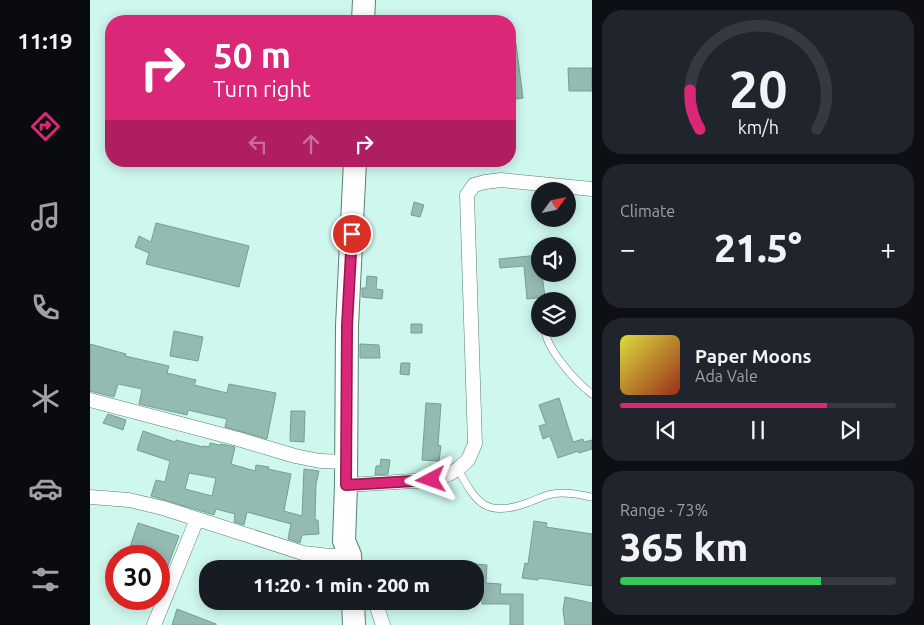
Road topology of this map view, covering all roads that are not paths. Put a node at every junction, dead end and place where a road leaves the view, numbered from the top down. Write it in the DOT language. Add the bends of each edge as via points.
graph roads {
  1 [pos="364,0"];
  2 [pos="363,15"];
  3 [pos="356,167"];
  4 [pos="592,189"];
  5 [pos="547,337"];
  6 [pos="592,394"];
  7 [pos="90,400"];
  8 [pos="346,462"];
  9 [pos="458,469"];
  10 [pos="346,485"];
  11 [pos="90,497"];
  12 [pos="592,497"];
  13 [pos="197,519"];
  14 [pos="351,558"];
  15 [pos="353,610"];
  16 [pos="378,610"];
  17 [pos="154,625"];
  18 [pos="354,625"];
  19 [pos="383,625"];
  1 -- 2 [label="main road"];
  3 -- 8 [label="main road" via="347,326"];
  4 -- 9 [label="street" via="501,180 474,185 467,195 475,444 468,460"];
  5 -- 6 [label="lane" via="569,371"];
  7 -- 8 [label="street" via="295,456"];
  8 -- 10 [label="main road"];
  9 -- 10 [label="street" via="431,480"];
  9 -- 12 [label="lane" via="472,493 482,503 496,509 525,504 554,493"];
  10 -- 14 [label="main road"];
  11 -- 13 [label="street" via="129,500"];
  13 -- 14 [label="street" via="303,553"];
  13 -- 17 [label="street"];
  15 -- 18 [label="main road"];
  16 -- 19 [label="street"];
}
